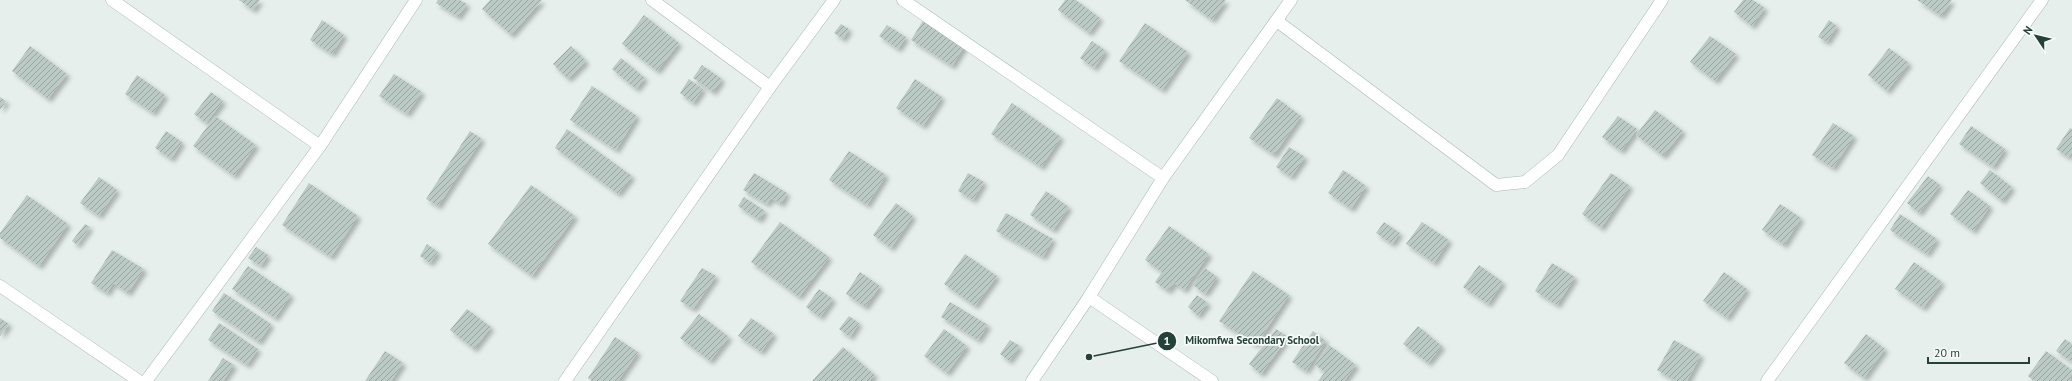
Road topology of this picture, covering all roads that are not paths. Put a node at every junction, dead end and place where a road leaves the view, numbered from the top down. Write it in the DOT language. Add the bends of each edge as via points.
graph roads {
  1 [pos="112,0"];
  2 [pos="416,0"];
  3 [pos="652,0"];
  4 [pos="834,0"];
  5 [pos="903,0"];
  6 [pos="1291,0"];
  7 [pos="1662,0"];
  8 [pos="2042,0"];
  9 [pos="1277,21"];
  10 [pos="770,87"];
  11 [pos="320,146"];
  12 [pos="1163,178"];
  13 [pos="0,286"];
  14 [pos="1089,298"];
  15 [pos="139,381"];
  16 [pos="146,381"];
  17 [pos="565,381"];
  18 [pos="1032,381"];
  19 [pos="1212,381"];
  20 [pos="1767,381"];
  1 -- 11 [label="street"];
  2 -- 11 [label="street"];
  3 -- 10 [label="street"];
  4 -- 10 [label="street"];
  5 -- 12 [label="street"];
  6 -- 9 [label="street"];
  7 -- 9 [label="street" via="1558,155 1525,182 1496,185"];
  8 -- 20 [label="street"];
  9 -- 12 [label="street"];
  10 -- 17 [label="street"];
  11 -- 16 [label="street"];
  12 -- 14 [label="street"];
  13 -- 15 [label="street"];
  14 -- 18 [label="street"];
  14 -- 19 [label="street"];
}
